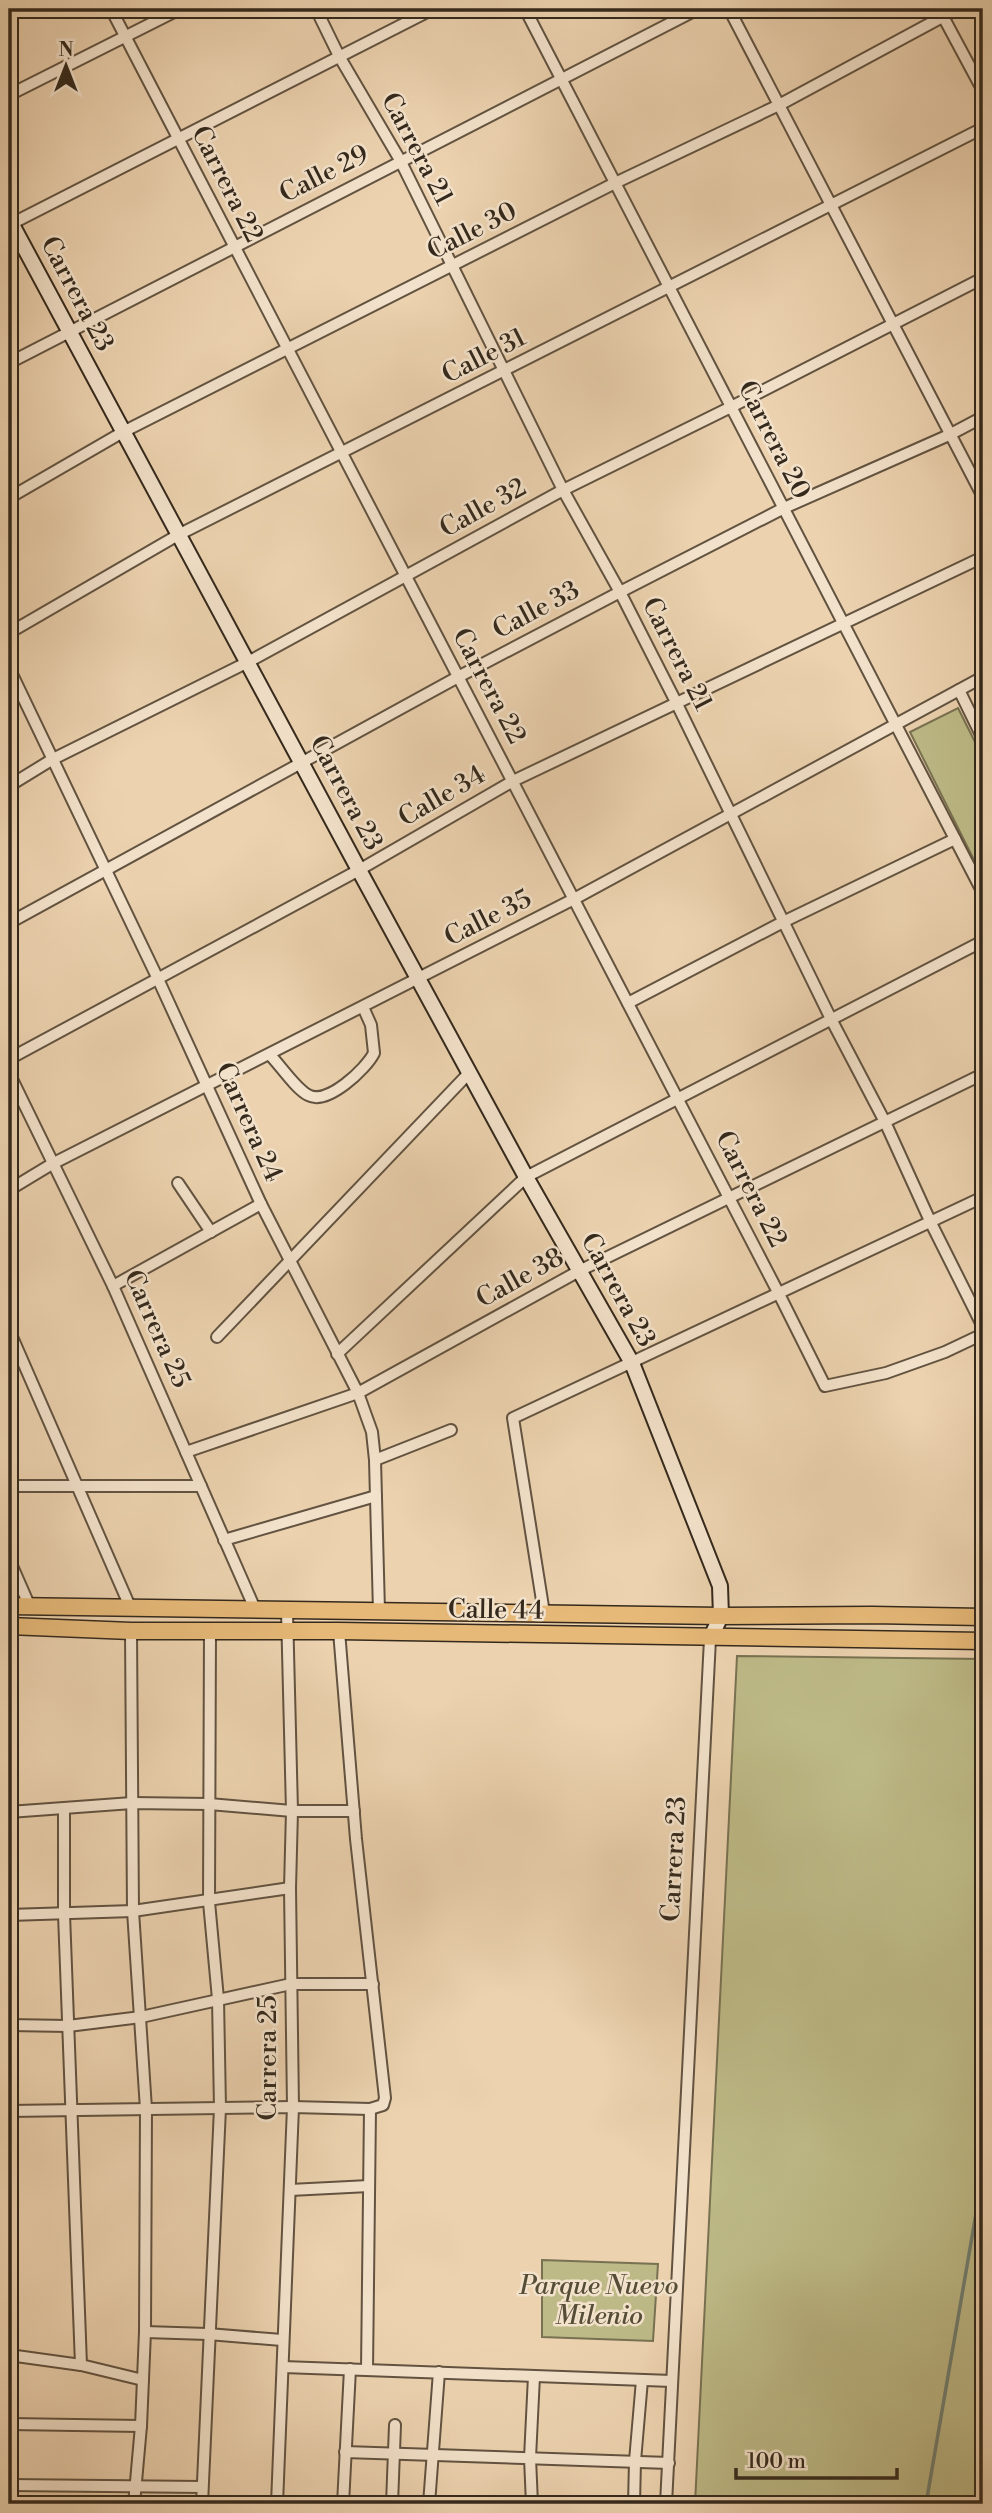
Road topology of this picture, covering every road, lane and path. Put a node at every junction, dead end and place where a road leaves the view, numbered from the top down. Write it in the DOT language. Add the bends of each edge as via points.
graph roads {
  1 [pos="111,9"];
  2 [pos="180,9"];
  3 [pos="316,9"];
  4 [pos="433,9"];
  5 [pos="525,9"];
  6 [pos="698,9"];
  7 [pos="729,9"];
  8 [pos="957,9"];
  9 [pos="941,12"];
  10 [pos="125,37"];
  11 [pos="339,56"];
  12 [pos="561,79"];
  13 [pos="983,91"];
  14 [pos="9,95"];
  15 [pos="779,105"];
  16 [pos="983,128"];
  17 [pos="178,139"];
  18 [pos="400,160"];
  19 [pos="615,183"];
  20 [pos="831,206"];
  21 [pos="10,223"];
  22 [pos="234,245"];
  23 [pos="453,267"];
  24 [pos="983,278"];
  25 [pos="669,287"];
  26 [pos="892,325"];
  27 [pos="69,331"];
  28 [pos="287,348"];
  29 [pos="9,363"];
  30 [pos="506,370"];
  31 [pos="731,407"];
  32 [pos="983,417"];
  33 [pos="123,432"];
  34 [pos="949,435"];
  35 [pos="341,453"];
  36 [pos="563,490"];
  37 [pos="983,497"];
  38 [pos="9,498"];
  39 [pos="784,508"];
  40 [pos="178,535"];
  41 [pos="983,557"];
  42 [pos="406,577"];
  43 [pos="620,592"];
  44 [pos="844,623"];
  45 [pos="9,633"];
  46 [pos="248,663"];
  47 [pos="9,668"];
  48 [pos="458,677"];
  49 [pos="983,677"];
  50 [pos="959,690"];
  51 [pos="676,702"];
  52 [pos="896,724"];
  53 [pos="983,739"];
  54 [pos="53,759"];
  55 [pos="302,763"];
  56 [pos="513,781"];
  57 [pos="9,786"];
  58 [pos="731,813"];
  59 [pos="956,839"];
  60 [pos="359,870"];
  61 [pos="106,871"];
  62 [pos="983,893"];
  63 [pos="574,899"];
  64 [pos="785,921"];
  65 [pos="9,923"];
  66 [pos="983,941"];
  67 [pos="158,979"];
  68 [pos="419,980"];
  69 [pos="628,1003"];
  70 [pos="363,1007"];
  71 [pos="831,1019"];
  72 [pos="270,1055"];
  73 [pos="9,1059"];
  74 [pos="9,1073"];
  75 [pos="469,1073"];
  76 [pos="983,1074"];
  77 [pos="208,1086"];
  78 [pos="678,1099"];
  79 [pos="885,1122"];
  80 [pos="52,1164"];
  81 [pos="526,1177"];
  82 [pos="178,1183"];
  83 [pos="9,1190"];
  84 [pos="983,1197"];
  85 [pos="729,1198"];
  86 [pos="261,1204"];
  87 [pos="931,1223"];
  88 [pos="211,1232"];
  89 [pos="289,1259"];
  90 [pos="579,1271"];
  91 [pos="113,1286"];
  92 [pos="779,1294"];
  93 [pos="983,1326"];
  94 [pos="9,1330"];
  95 [pos="983,1334"];
  96 [pos="217,1337"];
  97 [pos="337,1354"];
  98 [pos="632,1363"];
  99 [pos="358,1393"];
  100 [pos="451,1430"];
  101 [pos="186,1452"];
  102 [pos="375,1460"];
  103 [pos="9,1486"];
  104 [pos="76,1486"];
  105 [pos="201,1486"];
  106 [pos="376,1496"];
  107 [pos="224,1540"];
  108 [pos="9,1559"];
  109 [pos="9,1606"];
  110 [pos="30,1606"];
  111 [pos="131,1609"];
  112 [pos="255,1609"];
  113 [pos="286,1611"];
  114 [pos="379,1611"];
  115 [pos="544,1613"];
  116 [pos="721,1616"];
  117 [pos="983,1617"];
  118 [pos="9,1626"];
  119 [pos="210,1630"];
  120 [pos="131,1631"];
  121 [pos="339,1631"];
  122 [pos="287,1633"];
  123 [pos="710,1639"];
  124 [pos="983,1642"];
  125 [pos="132,1803"];
  126 [pos="209,1804"];
  127 [pos="64,1809"];
  128 [pos="292,1811"];
  129 [pos="354,1811"];
  130 [pos="9,1812"];
  131 [pos="289,1888"];
  132 [pos="209,1902"];
  133 [pos="133,1912"];
  134 [pos="64,1914"];
  135 [pos="9,1915"];
  136 [pos="291,1984"];
  137 [pos="373,1984"];
  138 [pos="218,1999"];
  139 [pos="141,2017"];
  140 [pos="9,2025"];
  141 [pos="68,2026"];
  142 [pos="293,2107"];
  143 [pos="220,2108"];
  144 [pos="373,2108"];
  145 [pos="146,2109"];
  146 [pos="71,2110"];
  147 [pos="9,2111"];
  148 [pos="369,2186"];
  149 [pos="290,2190"];
  150 [pos="145,2332"];
  151 [pos="208,2334"];
  152 [pos="282,2340"];
  153 [pos="9,2355"];
  154 [pos="81,2365"];
  155 [pos="282,2367"];
  156 [pos="349,2369"];
  157 [pos="367,2370"];
  158 [pos="439,2372"];
  159 [pos="534,2376"];
  160 [pos="143,2380"];
  161 [pos="642,2380"];
  162 [pos="672,2381"];
  163 [pos="9,2424"];
  164 [pos="395,2425"];
  165 [pos="141,2426"];
  166 [pos="345,2452"];
  167 [pos="393,2453"];
  168 [pos="433,2455"];
  169 [pos="530,2458"];
  170 [pos="635,2461"];
  171 [pos="669,2463"];
  172 [pos="9,2486"];
  173 [pos="134,2487"];
  174 [pos="202,2487"];
  175 [pos="134,2504"];
  176 [pos="202,2504"];
  177 [pos="278,2504"];
  178 [pos="343,2504"];
  179 [pos="392,2504"];
  180 [pos="429,2504"];
  181 [pos="532,2504"];
  182 [pos="634,2504"];
  183 [pos="666,2504"];
  1 -- 10 [label="street, Carrera 22"];
  2 -- 10 [label="street"];
  3 -- 11 [label="street, Carrera 21"];
  4 -- 11 [label="street"];
  5 -- 12 [label="street, Carrera 20"];
  6 -- 12 [label="street, Calle 29"];
  7 -- 15 [label="street"];
  8 -- 9 [label="street, Calle 30"];
  9 -- 13 [label="street"];
  9 -- 15 [label="street, Calle 30"];
  10 -- 14 [label="street"];
  10 -- 17 [label="street, Carrera 22"];
  11 -- 17 [label="street"];
  11 -- 18 [label="street, Carrera 21"];
  12 -- 18 [label="street, Calle 29"];
  12 -- 19 [label="street, Carrera 20"];
  15 -- 19 [label="street, Calle 30"];
  15 -- 20 [label="street"];
  16 -- 20 [label="street, Calle 31"];
  17 -- 21 [label="street"];
  17 -- 22 [label="street, Carrera 22"];
  18 -- 22 [label="street, Calle 29"];
  18 -- 23 [label="street, Carrera 21"];
  19 -- 23 [label="street, Calle 30"];
  19 -- 25 [label="street, Carrera 20"];
  20 -- 25 [label="street, Calle 31"];
  20 -- 26 [label="street"];
  21 -- 27 [label="street, Carrera 23"];
  22 -- 27 [label="street, Calle 29"];
  22 -- 28 [label="street, Carrera 22"];
  23 -- 28 [label="street, Calle 30"];
  23 -- 30 [label="street, Carrera 21"];
  24 -- 26 [label="street, Calle 32"];
  25 -- 30 [label="street, Calle 31"];
  25 -- 31 [label="street, Carrera 20"];
  26 -- 31 [label="street, Calle 32"];
  26 -- 34 [label="street"];
  27 -- 29 [label="street, Calle 29"];
  27 -- 33 [label="street, Carrera 23"];
  28 -- 33 [label="street, Calle 30"];
  28 -- 35 [label="street, Carrera 22"];
  30 -- 35 [label="street, Calle 31"];
  30 -- 36 [label="street, Carrera 21"];
  31 -- 36 [label="street, Calle 32"];
  31 -- 39 [label="street, Carrera 20"];
  32 -- 34 [label="street, Calle 33"];
  33 -- 38 [label="street, Calle 30"];
  33 -- 40 [label="street, Carrera 23"];
  34 -- 37 [label="street"];
  34 -- 39 [label="street, Calle 33"];
  35 -- 40 [label="street, Calle 31"];
  35 -- 42 [label="street, Carrera 22"];
  36 -- 42 [label="street, Calle 32"];
  36 -- 43 [label="street, Carrera 21"];
  39 -- 43 [label="street, Calle 33"];
  39 -- 44 [label="street, Carrera 20"];
  40 -- 45 [label="street, Calle 31"];
  40 -- 46 [label="street, Carrera 23"];
  41 -- 44 [label="street, Calle 34"];
  42 -- 46 [label="street, Calle 32"];
  42 -- 48 [label="street, Carrera 22"];
  43 -- 48 [label="street, Calle 33"];
  43 -- 51 [label="street, Carrera 21"];
  44 -- 51 [label="street, Calle 34"];
  44 -- 52 [label="street, Carrera 20"];
  46 -- 54 [label="street, Calle 32"];
  46 -- 55 [label="street, Carrera 23"];
  47 -- 54 [label="street, Carrera 24"];
  48 -- 55 [label="street, Calle 33"];
  48 -- 56 [label="street, Carrera 22"];
  49 -- 50 [label="street, Calle 35"];
  50 -- 52 [label="street, Calle 35"];
  50 -- 53 [label="street"];
  51 -- 56 [label="street, Calle 34"];
  51 -- 58 [label="street, Carrera 21"];
  52 -- 58 [label="street, Calle 35"];
  52 -- 59 [label="street, Carrera 20"];
  54 -- 57 [label="street, Calle 32"];
  54 -- 61 [label="street, Carrera 24"];
  55 -- 60 [label="street, Carrera 23"];
  55 -- 61 [label="street, Calle 33"];
  56 -- 60 [label="street, Calle 34"];
  56 -- 63 [label="street, Carrera 22"];
  58 -- 63 [label="street, Calle 35"];
  58 -- 64 [label="street, Carrera 21"];
  59 -- 62 [label="street, Carrera 20"];
  59 -- 64 [label="street"];
  60 -- 67 [label="street, Calle 34"];
  60 -- 68 [label="street, Carrera 23"];
  61 -- 65 [label="street, Calle 33"];
  61 -- 67 [label="street, Carrera 24"];
  63 -- 68 [label="street, Calle 35"];
  63 -- 69 [label="street, Carrera 22"];
  64 -- 69 [label="street"];
  64 -- 71 [label="street, Carrera 21"];
  66 -- 71 [label="street"];
  67 -- 73 [label="street, Calle 34"];
  67 -- 77 [label="street, Carrera 24"];
  68 -- 70 [label="street, Calle 35"];
  68 -- 75 [label="street, Carrera 23"];
  69 -- 78 [label="street, Carrera 22"];
  70 -- 72 [label="street, Calle 35"];
  70 -- 72 [label="street" via="371,1024 374,1053 356,1076 328,1095 307,1095"];
  71 -- 78 [label="street"];
  71 -- 79 [label="street, Carrera 21"];
  72 -- 77 [label="street, Calle 35"];
  74 -- 80 [label="street, Carrera 25"];
  75 -- 81 [label="street, Carrera 23"];
  75 -- 89 [label="street"];
  76 -- 79 [label="street, Calle 38"];
  77 -- 80 [label="street, Calle 35"];
  77 -- 86 [label="street, Carrera 24"];
  78 -- 81 [label="street"];
  78 -- 85 [label="street, Carrera 22"];
  79 -- 85 [label="street, Calle 38"];
  79 -- 87 [label="street, Carrera 21"];
  80 -- 83 [label="street, Calle 35"];
  80 -- 91 [label="street, Carrera 25"];
  81 -- 90 [label="street, Carrera 23"];
  81 -- 97 [label="street"];
  82 -- 88 [label="street"];
  84 -- 87 [label="street"];
  85 -- 90 [label="street, Calle 38"];
  85 -- 92 [label="street, Carrera 22"];
  86 -- 88 [label="street"];
  86 -- 89 [label="street, Carrera 24"];
  87 -- 92 [label="street"];
  87 -- 93 [label="street, Carrera 21"];
  88 -- 91 [label="street"];
  89 -- 96 [label="street"];
  89 -- 97 [label="street, Carrera 24"];
  90 -- 98 [label="street, Carrera 23"];
  90 -- 99 [label="street, Calle 38"];
  91 -- 101 [label="street, Carrera 25"];
  92 -- 95 [label="street, Carrera 22" via="825,1386 886,1373"];
  92 -- 98 [label="street"];
  94 -- 104 [label="street"];
  97 -- 99 [label="street, Carrera 24"];
  98 -- 115 [label="street" via="513,1418"];
  98 -- 116 [label="street, Carrera 23" via="720,1586"];
  99 -- 101 [label="street, Calle 38"];
  99 -- 102 [label="street, Carrera 24" via="372,1432"];
  100 -- 102 [label="street"];
  101 -- 105 [label="street, Carrera 25"];
  102 -- 106 [label="street, Carrera 24"];
  103 -- 104 [label="street"];
  104 -- 105 [label="street"];
  104 -- 111 [label="street"];
  105 -- 107 [label="street, Carrera 25"];
  106 -- 107 [label="street"];
  106 -- 114 [label="street, Carrera 24"];
  107 -- 112 [label="street, Carrera 25"];
  108 -- 110 [label="street"];
  109 -- 110 [label="main road, Calle 44"];
  110 -- 111 [label="main road, Calle 44"];
  111 -- 112 [label="main road, Calle 44"];
  112 -- 113 [label="main road, Calle 44"];
  113 -- 114 [label="main road, Calle 44"];
  113 -- 122 [label="street, Carrera 25"];
  114 -- 115 [label="main road, Calle 44"];
  115 -- 116 [label="main road, Calle 44"];
  116 -- 117 [label="main road, Calle 44"];
  116 -- 123 [label="street, Carrera 23"];
  118 -- 120 [label="main road, Calle 44"];
  119 -- 120 [label="main road, Calle 44"];
  119 -- 122 [label="main road, Calle 44"];
  119 -- 126 [label="street"];
  120 -- 125 [label="street"];
  121 -- 122 [label="main road, Calle 44"];
  121 -- 123 [label="main road, Calle 44"];
  121 -- 129 [label="street"];
  122 -- 128 [label="street, Carrera 25"];
  123 -- 124 [label="main road, Calle 44"];
  123 -- 162 [label="street, Carrera 23"];
  125 -- 126 [label="street"];
  125 -- 127 [label="street"];
  125 -- 133 [label="street"];
  126 -- 128 [label="street"];
  126 -- 132 [label="street"];
  127 -- 130 [label="street"];
  127 -- 134 [label="street"];
  128 -- 129 [label="street"];
  128 -- 131 [label="street, Carrera 25"];
  129 -- 137 [label="street"];
  131 -- 132 [label="street"];
  131 -- 136 [label="street, Carrera 25"];
  132 -- 133 [label="street"];
  132 -- 138 [label="street"];
  133 -- 134 [label="street"];
  133 -- 139 [label="street"];
  134 -- 135 [label="street"];
  134 -- 141 [label="street"];
  136 -- 137 [label="street"];
  136 -- 138 [label="street"];
  136 -- 142 [label="street, Carrera 25"];
  137 -- 144 [label="street" via="385,2098 383,2105"];
  138 -- 139 [label="street"];
  138 -- 143 [label="street"];
  139 -- 141 [label="street"];
  139 -- 145 [label="street"];
  140 -- 141 [label="street"];
  141 -- 146 [label="street"];
  142 -- 143 [label="street"];
  142 -- 144 [label="street"];
  142 -- 149 [label="street, Carrera 25"];
  143 -- 145 [label="street"];
  143 -- 151 [label="street"];
  144 -- 148 [label="street"];
  145 -- 146 [label="street"];
  145 -- 150 [label="street"];
  146 -- 147 [label="street"];
  146 -- 154 [label="street"];
  148 -- 149 [label="street"];
  148 -- 157 [label="street"];
  149 -- 152 [label="street, Carrera 25"];
  150 -- 151 [label="street"];
  150 -- 160 [label="street"];
  151 -- 152 [label="street"];
  151 -- 174 [label="street"];
  152 -- 155 [label="street, Carrera 25"];
  153 -- 154 [label="street"];
  154 -- 160 [label="street"];
  155 -- 156 [label="street"];
  155 -- 177 [label="street, Carrera 25"];
  156 -- 157 [label="street"];
  156 -- 166 [label="street"];
  157 -- 158 [label="street"];
  158 -- 159 [label="street"];
  158 -- 168 [label="street"];
  159 -- 161 [label="street"];
  159 -- 169 [label="street"];
  160 -- 165 [label="street"];
  161 -- 162 [label="street"];
  161 -- 170 [label="street"];
  162 -- 171 [label="street, Carrera 23"];
  163 -- 165 [label="street"];
  164 -- 167 [label="street"];
  165 -- 173 [label="street"];
  166 -- 167 [label="street"];
  166 -- 178 [label="street"];
  167 -- 168 [label="street"];
  167 -- 179 [label="street"];
  168 -- 169 [label="street"];
  168 -- 180 [label="street"];
  169 -- 170 [label="street"];
  169 -- 181 [label="street"];
  170 -- 171 [label="street"];
  170 -- 182 [label="street"];
  171 -- 183 [label="street, Carrera 23"];
  172 -- 173 [label="street"];
  173 -- 174 [label="street"];
  173 -- 175 [label="street"];
  174 -- 176 [label="street"];
}
